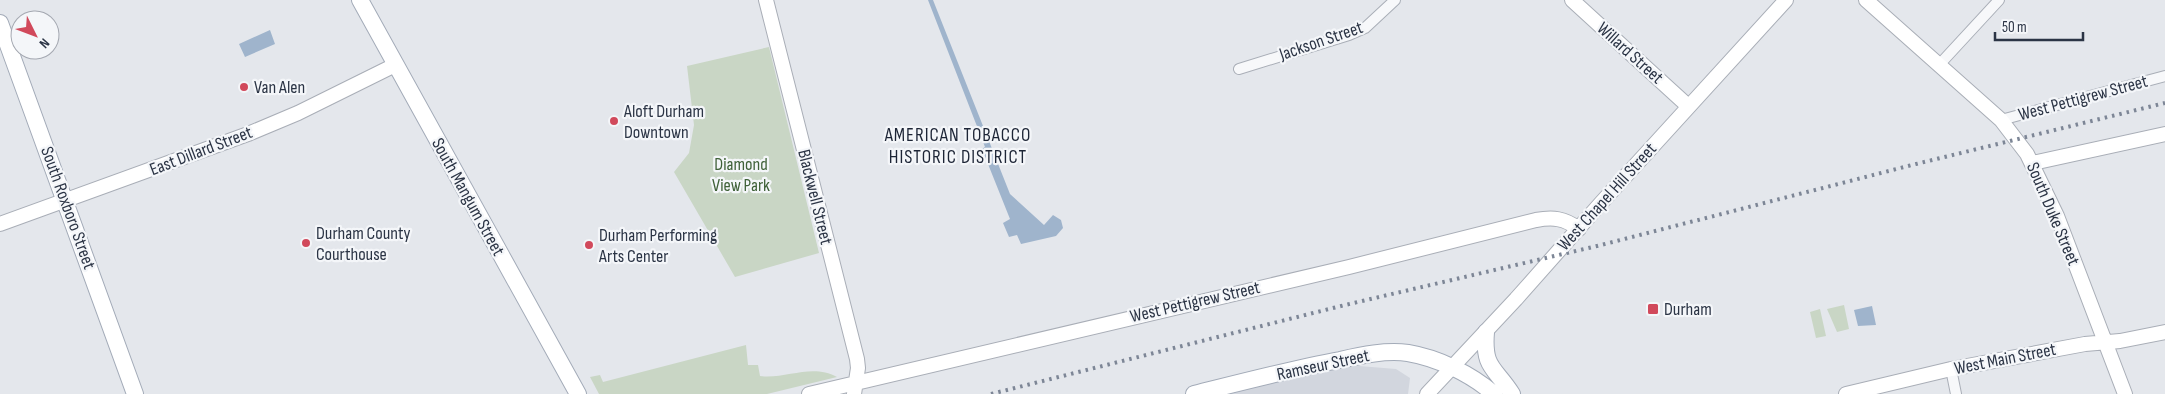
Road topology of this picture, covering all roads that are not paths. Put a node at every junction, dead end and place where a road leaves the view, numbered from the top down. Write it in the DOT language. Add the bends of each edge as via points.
graph roads {
  1 [pos="360,0"];
  2 [pos="766,0"];
  3 [pos="1395,0"];
  4 [pos="1572,0"];
  5 [pos="1786,0"];
  6 [pos="1866,0"];
  7 [pos="1999,0"];
  8 [pos="0,24"];
  9 [pos="395,64"];
  10 [pos="1939,65"];
  11 [pos="1239,69"];
  12 [pos="2165,76"];
  13 [pos="1688,106"];
  14 [pos="2001,120"];
  15 [pos="2165,134"];
  16 [pos="2033,163"];
  17 [pos="66,201"];
  18 [pos="0,224"];
  19 [pos="1579,229"];
  20 [pos="1486,332"];
  21 [pos="2165,332"];
  22 [pos="2104,342"];
  23 [pos="1451,368"];
  24 [pos="1951,369"];
  25 [pos="855,389"];
  26 [pos="135,394"];
  27 [pos="578,394"];
  28 [pos="809,394"];
  29 [pos="1194,394"];
  30 [pos="1427,394"];
  31 [pos="1494,394"];
  32 [pos="1512,394"];
  33 [pos="1846,394"];
  34 [pos="1956,394"];
  35 [pos="2125,394"];
  1 -- 9 [label="main road, South Mangum Street"];
  2 -- 25 [label="street, Blackwell Street" via="857,359"];
  3 -- 11 [label="street, Jackson Street" via="1365,28"];
  4 -- 13 [label="street, Willard Street"];
  5 -- 13 [label="street, West Chapel Hill Street"];
  6 -- 10 [label="street, South Duke Street"];
  7 -- 10 [label="street"];
  8 -- 17 [label="main road, South Roxboro Street"];
  9 -- 17 [label="street, East Dillard Street" via="298,113 248,134"];
  9 -- 27 [label="main road, South Mangum Street"];
  10 -- 14 [label="street, South Duke Street"];
  12 -- 14 [label="street, West Pettigrew Street"];
  13 -- 19 [label="street, West Chapel Hill Street"];
  14 -- 16 [label="street, South Duke Street"];
  15 -- 16 [label="street"];
  16 -- 22 [label="street, South Duke Street" via="2057,216"];
  17 -- 18 [label="street, East Dillard Street"];
  17 -- 26 [label="main road, South Roxboro Street"];
  19 -- 20 [label="street, West Chapel Hill Street"];
  19 -- 25 [label="street, West Pettigrew Street" via="1557,218 1536,220"];
  20 -- 23 [label="street, West Chapel Hill Street"];
  20 -- 32 [label="main road" via="1485,348 1491,368"];
  21 -- 22 [label="street, West Main Street"];
  22 -- 24 [label="street, West Main Street"];
  22 -- 35 [label="street, South Duke Street"];
  23 -- 29 [label="main road, Ramseur Street" via="1406,353 1372,354"];
  23 -- 30 [label="street, West Chapel Hill Street"];
  23 -- 31 [label="main road, Ramseur Street"];
  24 -- 33 [label="street, West Main Street"];
  24 -- 34 [label="street"];
  25 -- 28 [label="street, West Pettigrew Street"];
}
